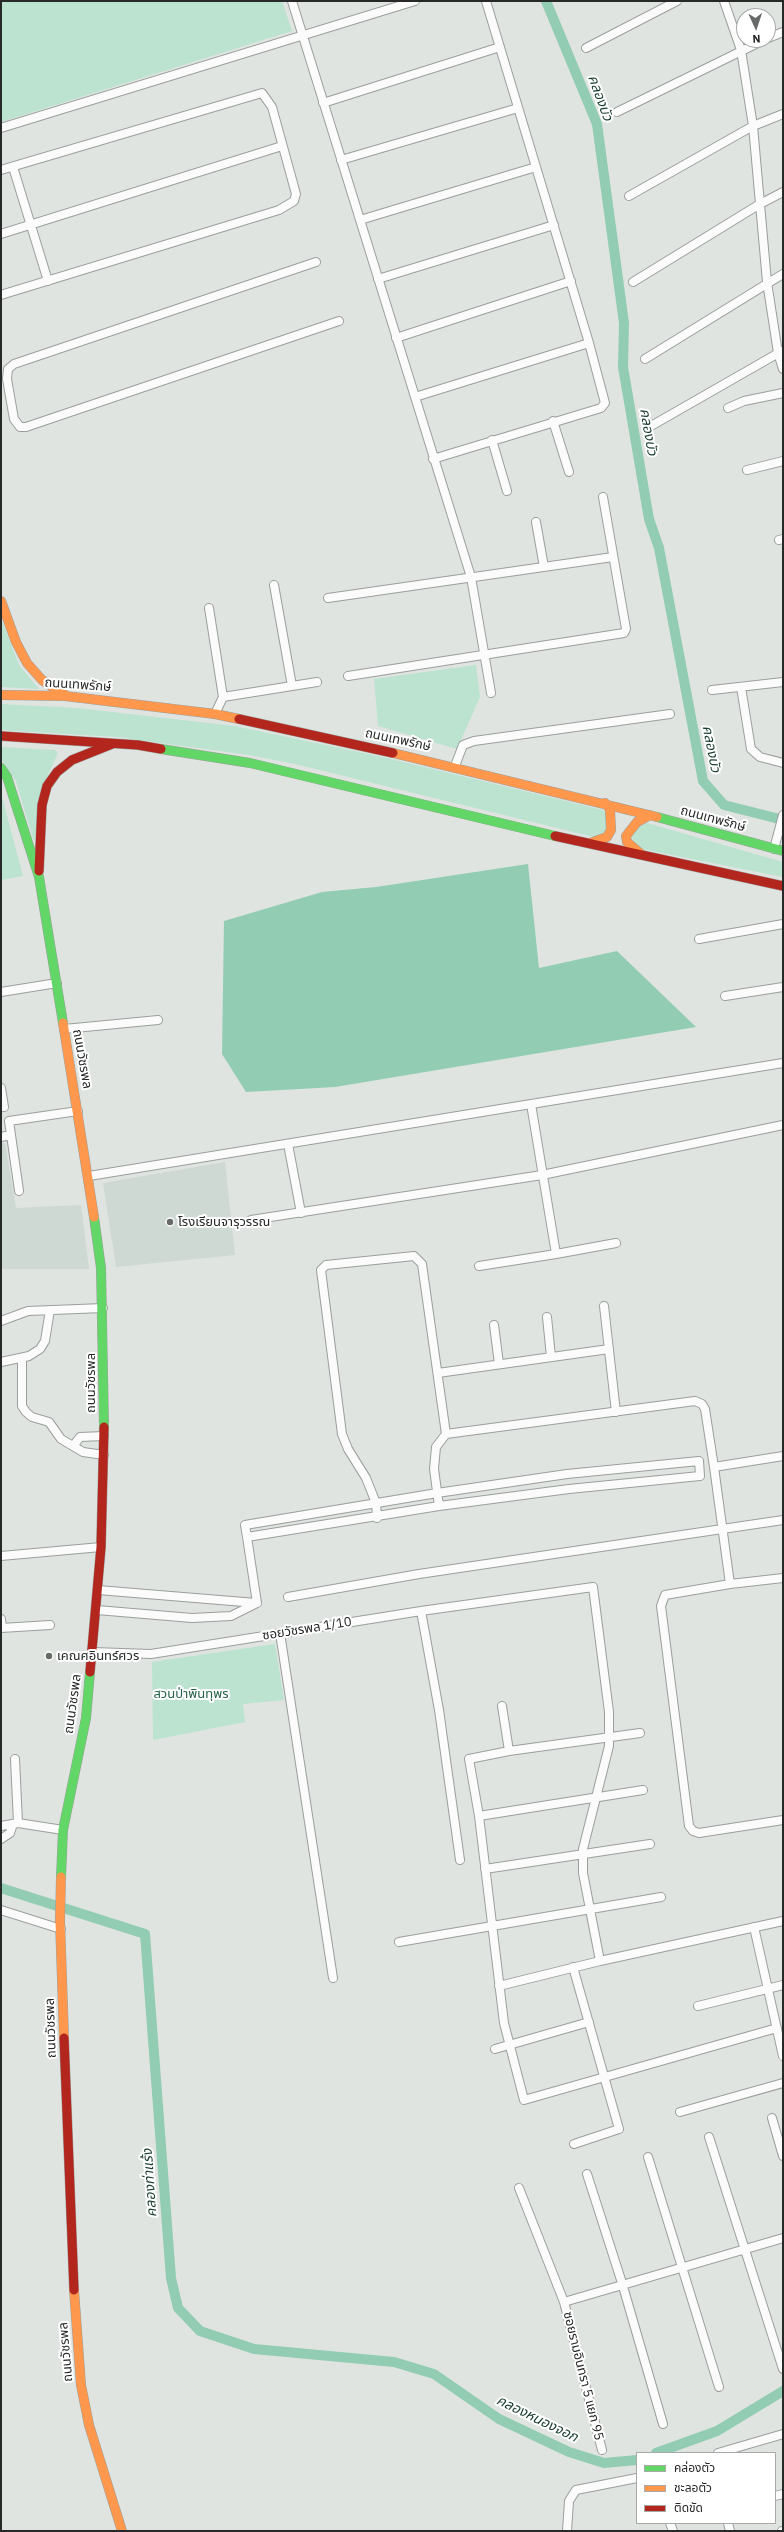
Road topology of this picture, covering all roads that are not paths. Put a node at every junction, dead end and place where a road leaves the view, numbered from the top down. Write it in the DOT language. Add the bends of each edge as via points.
graph roads {
  1 [pos="292,1"];
  2 [pos="415,1"];
  3 [pos="486,1"];
  4 [pos="677,1"];
  5 [pos="724,1"];
  6 [pos="302,36"];
  7 [pos="500,47"];
  8 [pos="586,48"];
  9 [pos="746,48"];
  10 [pos="741,50"];
  11 [pos="323,103"];
  12 [pos="518,108"];
  13 [pos="617,112"];
  14 [pos="783,114"];
  15 [pos="753,126"];
  16 [pos="1,128"];
  17 [pos="282,146"];
  18 [pos="341,160"];
  19 [pos="13,167"];
  20 [pos="536,167"];
  21 [pos="1,170"];
  22 [pos="783,192"];
  23 [pos="629,196"];
  24 [pos="760,204"];
  25 [pos="360,220"];
  26 [pos="32,225"];
  27 [pos="554,225"];
  28 [pos="1,234"];
  29 [pos="316,262"];
  30 [pos="783,274"];
  31 [pos="378,278"];
  32 [pos="48,281"];
  33 [pos="571,281"];
  34 [pos="633,282"];
  35 [pos="767,282"];
  36 [pos="1,295"];
  37 [pos="340,322"];
  38 [pos="396,338"];
  39 [pos="589,342"];
  40 [pos="780,352"];
  41 [pos="645,359"];
  42 [pos="783,369"];
  43 [pos="4,380"];
  44 [pos="783,393"];
  45 [pos="5,395"];
  46 [pos="415,397"];
  47 [pos="728,408"];
  48 [pos="553,421"];
  49 [pos="651,426"];
  50 [pos="492,440"];
  51 [pos="433,459"];
  52 [pos="783,461"];
  53 [pos="747,470"];
  54 [pos="569,472"];
  55 [pos="507,491"];
  56 [pos="603,497"];
  57 [pos="536,522"];
  58 [pos="613,557"];
  59 [pos="544,567"];
  60 [pos="470,577"];
  61 [pos="274,585"];
  62 [pos="328,598"];
  63 [pos="1,601"];
  64 [pos="209,608"];
  65 [pos="485,656"];
  66 [pos="348,676"];
  67 [pos="317,682"];
  68 [pos="783,682"];
  69 [pos="292,686"];
  70 [pos="741,687"];
  71 [pos="712,690"];
  72 [pos="491,692"];
  73 [pos="1,694"];
  74 [pos="65,696"];
  75 [pos="223,697"];
  76 [pos="215,714"];
  77 [pos="670,714"];
  78 [pos="1,736"];
  79 [pos="114,744"];
  80 [pos="783,763"];
  81 [pos="455,766"];
  82 [pos="1,768"];
  83 [pos="605,803"];
  84 [pos="650,815"];
  85 [pos="783,815"];
  86 [pos="588,844"];
  87 [pos="779,850"];
  88 [pos="645,856"];
  89 [pos="39,877"];
  90 [pos="783,886"];
  91 [pos="783,924"];
  92 [pos="699,939"];
  93 [pos="56,983"];
  94 [pos="783,987"];
  95 [pos="1,992"];
  96 [pos="725,996"];
  97 [pos="158,1020"];
  98 [pos="64,1029"];
  99 [pos="783,1063"];
  100 [pos="1,1088"];
  101 [pos="531,1104"];
  102 [pos="4,1107"];
  103 [pos="78,1110"];
  104 [pos="783,1125"];
  105 [pos="11,1135"];
  106 [pos="1,1137"];
  107 [pos="288,1144"];
  108 [pos="542,1175"];
  109 [pos="89,1176"];
  110 [pos="19,1190"];
  111 [pos="301,1213"];
  112 [pos="252,1220"];
  113 [pos="616,1243"];
  114 [pos="556,1254"];
  115 [pos="479,1266"];
  116 [pos="604,1306"];
  117 [pos="103,1308"];
  118 [pos="50,1310"];
  119 [pos="547,1317"];
  120 [pos="1,1321"];
  121 [pos="494,1325"];
  122 [pos="609,1349"];
  123 [pos="551,1357"];
  124 [pos="22,1358"];
  125 [pos="1,1362"];
  126 [pos="499,1364"];
  127 [pos="438,1372"];
  128 [pos="616,1412"];
  129 [pos="446,1434"];
  130 [pos="104,1436"];
  131 [pos="74,1446"];
  132 [pos="104,1455"];
  133 [pos="783,1456"];
  134 [pos="714,1466"];
  135 [pos="567,1474"];
  136 [pos="568,1489"];
  137 [pos="437,1493"];
  138 [pos="376,1503"];
  139 [pos="439,1506"];
  140 [pos="378,1518"];
  141 [pos="783,1520"];
  142 [pos="723,1529"];
  143 [pos="247,1537"];
  144 [pos="101,1547"];
  145 [pos="1,1556"];
  146 [pos="783,1578"];
  147 [pos="730,1584"];
  148 [pos="98,1590"];
  149 [pos="288,1597"];
  150 [pos="257,1603"];
  151 [pos="97,1610"];
  152 [pos="421,1611"];
  153 [pos="1,1618"];
  154 [pos="50,1626"];
  155 [pos="1,1628"];
  156 [pos="280,1633"];
  157 [pos="93,1652"];
  158 [pos="502,1706"];
  159 [pos="640,1733"];
  160 [pos="609,1737"];
  161 [pos="509,1751"];
  162 [pos="15,1759"];
  163 [pos="643,1790"];
  164 [pos="597,1796"];
  165 [pos="479,1816"];
  166 [pos="783,1820"];
  167 [pos="15,1824"];
  168 [pos="1,1826"];
  169 [pos="63,1830"];
  170 [pos="1,1839"];
  171 [pos="650,1844"];
  172 [pos="583,1855"];
  173 [pos="460,1860"];
  174 [pos="485,1869"];
  175 [pos="661,1897"];
  176 [pos="590,1908"];
  177 [pos="1,1910"];
  178 [pos="783,1921"];
  179 [pos="60,1925"];
  180 [pos="492,1927"];
  181 [pos="754,1927"];
  182 [pos="398,1942"];
  183 [pos="600,1961"];
  184 [pos="573,1967"];
  185 [pos="333,1978"];
  186 [pos="783,1985"];
  187 [pos="499,1986"];
  188 [pos="768,1989"];
  189 [pos="698,2006"];
  190 [pos="589,2022"];
  191 [pos="777,2028"];
  192 [pos="510,2045"];
  193 [pos="782,2047"];
  194 [pos="495,2049"];
  195 [pos="783,2056"];
  196 [pos="605,2077"];
  197 [pos="783,2083"];
  198 [pos="680,2112"];
  199 [pos="772,2118"];
  200 [pos="709,2137"];
  201 [pos="574,2144"];
  202 [pos="783,2156"];
  203 [pos="648,2157"];
  204 [pos="587,2174"];
  205 [pos="519,2188"];
  206 [pos="783,2238"];
  207 [pos="744,2248"];
  208 [pos="682,2266"];
  209 [pos="622,2283"];
  210 [pos="564,2302"];
  211 [pos="783,2369"];
  212 [pos="719,2386"];
  213 [pos="664,2424"];
  214 [pos="783,2434"];
  215 [pos="602,2450"];
  216 [pos="721,2452"];
  217 [pos="636,2478"];
  218 [pos="122,2531"];
  219 [pos="567,2531"];
  1 -- 6 [label="street"];
  2 -- 6 [label="street"];
  3 -- 7 [label="street"];
  4 -- 8 [label="street"];
  5 -- 10 [label="street"];
  6 -- 11 [label="street"];
  6 -- 16 [label="street"];
  7 -- 11 [label="street"];
  7 -- 12 [label="street"];
  9 -- 10 [label="street"];
  10 -- 13 [label="street"];
  10 -- 15 [label="street"];
  11 -- 18 [label="street"];
  12 -- 18 [label="street"];
  12 -- 20 [label="street"];
  14 -- 15 [label="street"];
  15 -- 23 [label="street"];
  15 -- 24 [label="street"];
  17 -- 19 [label="street" via="272,106 262,93"];
  17 -- 26 [label="street"];
  17 -- 32 [label="street" via="296,194 294,201 288,206"];
  18 -- 25 [label="street"];
  19 -- 21 [label="street"];
  19 -- 26 [label="street"];
  20 -- 25 [label="street"];
  20 -- 27 [label="street"];
  22 -- 24 [label="street"];
  24 -- 34 [label="street"];
  24 -- 35 [label="street"];
  25 -- 31 [label="street"];
  26 -- 28 [label="street"];
  26 -- 32 [label="street"];
  27 -- 31 [label="street"];
  27 -- 33 [label="street"];
  29 -- 43 [label="street" via="14,364 8,369"];
  30 -- 35 [label="street"];
  31 -- 38 [label="street"];
  32 -- 36 [label="street"];
  33 -- 38 [label="street"];
  33 -- 39 [label="street"];
  35 -- 40 [label="street"];
  35 -- 41 [label="street"];
  37 -- 45 [label="street" via="26,428 20,427 14,419"];
  38 -- 46 [label="street"];
  39 -- 46 [label="street"];
  39 -- 48 [label="street" via="604,403 601,408"];
  40 -- 42 [label="street"];
  40 -- 49 [label="street"];
  43 -- 45 [label="street"];
  44 -- 47 [label="street" via="744,401"];
  46 -- 51 [label="street"];
  48 -- 50 [label="street"];
  48 -- 54 [label="street"];
  50 -- 51 [label="street"];
  50 -- 55 [label="street"];
  51 -- 60 [label="street"];
  52 -- 53 [label="street"];
  56 -- 58 [label="street"];
  57 -- 59 [label="street"];
  58 -- 59 [label="street"];
  58 -- 65 [label="street" via="626,629 624,633"];
  59 -- 60 [label="street"];
  60 -- 62 [label="street"];
  60 -- 65 [label="street"];
  61 -- 69 [label="street"];
  63 -- 74 [label="street" via="27,664 42,680"];
  64 -- 75 [label="street"];
  65 -- 66 [label="street"];
  65 -- 72 [label="street"];
  67 -- 69 [label="street"];
  68 -- 70 [label="street"];
  69 -- 75 [label="street"];
  70 -- 71 [label="street"];
  70 -- 80 [label="street" via="751,749 760,757"];
  73 -- 74 [label="street, ถนนเทพรักษ์"];
  74 -- 76 [label="street, ถนนเทพรักษ์"];
  75 -- 76 [label="street"];
  76 -- 81 [label="street, ถนนเทพรักษ์"];
  77 -- 81 [label="street" via="474,741 463,746"];
  78 -- 79 [label="street"];
  79 -- 86 [label="street" via="138,745 250,762"];
  79 -- 89 [label="street, ถนนวัชรพล" via="72,760 57,772 47,786 42,805"];
  81 -- 83 [label="street, ถนนเทพรักษ์"];
  82 -- 89 [label="street, ถนนวัชรพล" via="7,777"];
  83 -- 84 [label="street, ถนนเทพรักษ์"];
  83 -- 86 [label="street" via="610,809 611,830 598,842"];
  84 -- 87 [label="street, ถนนเทพรักษ์"];
  84 -- 88 [label="street" via="637,822 626,836 632,848"];
  85 -- 87 [label="street" via="779,830"];
  86 -- 88 [label="street"];
  88 -- 90 [label="street"];
  89 -- 93 [label="street, ถนนวัชรพล"];
  91 -- 92 [label="street"];
  93 -- 95 [label="street"];
  93 -- 98 [label="street, ถนนวัชรพล"];
  94 -- 96 [label="street"];
  97 -- 98 [label="street"];
  98 -- 103 [label="street, ถนนวัชรพล"];
  99 -- 101 [label="street"];
  100 -- 102 [label="street"];
  101 -- 107 [label="street"];
  101 -- 108 [label="street"];
  103 -- 105 [label="street" via="9,1121"];
  103 -- 109 [label="street, ถนนวัชรพล"];
  104 -- 108 [label="street"];
  105 -- 106 [label="street"];
  105 -- 110 [label="street"];
  107 -- 109 [label="street"];
  107 -- 111 [label="street"];
  108 -- 111 [label="street"];
  108 -- 114 [label="street"];
  109 -- 117 [label="street, ถนนวัชรพล" via="101,1268"];
  111 -- 112 [label="street"];
  113 -- 114 [label="street"];
  114 -- 115 [label="street"];
  116 -- 122 [label="street"];
  117 -- 118 [label="street"];
  117 -- 130 [label="street, ถนนวัชรพล"];
  118 -- 120 [label="street" via="28,1310"];
  118 -- 124 [label="street" via="42,1346 32,1355"];
  119 -- 123 [label="street"];
  121 -- 126 [label="street"];
  122 -- 123 [label="street"];
  122 -- 128 [label="street"];
  123 -- 126 [label="street"];
  124 -- 125 [label="street"];
  124 -- 131 [label="street" via="24,1410 32,1417 49,1422 61,1440"];
  126 -- 127 [label="street"];
  127 -- 129 [label="street"];
  127 -- 138 [label="street" via="420,1259 414,1256 323,1267 321,1270 342,1434"];
  128 -- 129 [label="street"];
  128 -- 134 [label="street" via="695,1401 702,1404"];
  129 -- 137 [label="street" via="436,1447 434,1469"];
  130 -- 131 [label="street" via="80,1437"];
  130 -- 132 [label="street, ถนนวัชรพล"];
  131 -- 132 [label="street" via="86,1454"];
  132 -- 144 [label="street, ถนนวัชรพล"];
  133 -- 134 [label="street"];
  134 -- 142 [label="street"];
  135 -- 136 [label="street"];
  135 -- 136 [label="street" via="699,1460 700,1476"];
  135 -- 137 [label="street"];
  136 -- 139 [label="street"];
  137 -- 138 [label="street"];
  137 -- 139 [label="street"];
  138 -- 140 [label="street"];
  138 -- 143 [label="street" via="245,1525"];
  139 -- 140 [label="street"];
  140 -- 143 [label="street"];
  141 -- 142 [label="street"];
  142 -- 147 [label="street"];
  142 -- 149 [label="street" via="419,1574"];
  143 -- 150 [label="street"];
  144 -- 145 [label="street"];
  144 -- 148 [label="street, ถนนวัชรพล"];
  146 -- 147 [label="street"];
  147 -- 166 [label="street" via="665,1595 662,1600 689,1826 699,1833"];
  148 -- 150 [label="street"];
  148 -- 151 [label="street, ถนนวัชรพล"];
  150 -- 151 [label="street" via="230,1616 192,1618"];
  151 -- 157 [label="street, ถนนวัชรพล"];
  152 -- 156 [label="street, ซอยวัชรพล 1/10"];
  152 -- 160 [label="street, ซอยวัชรพล 1/10" via="593,1587 609,1712"];
  152 -- 173 [label="street" via="439,1710"];
  153 -- 155 [label="street"];
  154 -- 155 [label="street"];
  156 -- 157 [label="street, ซอยวัชรพล 1/10" via="151,1654"];
  156 -- 185 [label="street"];
  157 -- 169 [label="street, ถนนวัชรพล" via="86,1718"];
  158 -- 161 [label="street"];
  159 -- 160 [label="street"];
  160 -- 161 [label="street"];
  160 -- 164 [label="street" via="608,1752"];
  161 -- 165 [label="street" via="469,1759"];
  162 -- 167 [label="street"];
  163 -- 164 [label="street"];
  164 -- 165 [label="street"];
  164 -- 172 [label="street"];
  165 -- 174 [label="street"];
  167 -- 168 [label="street"];
  167 -- 169 [label="street"];
  167 -- 170 [label="street" via="10,1833"];
  169 -- 179 [label="street, ถนนวัชรพล"];
  171 -- 172 [label="street"];
  172 -- 174 [label="street"];
  172 -- 176 [label="street" via="583,1873"];
  174 -- 180 [label="street"];
  175 -- 176 [label="street"];
  176 -- 180 [label="street"];
  176 -- 183 [label="street"];
  177 -- 179 [label="street"];
  178 -- 181 [label="street"];
  179 -- 218 [label="street, ถนนวัชรพล" via="74,2298 81,2385 89,2425"];
  180 -- 182 [label="street"];
  180 -- 187 [label="street"];
  181 -- 183 [label="street"];
  181 -- 188 [label="street"];
  183 -- 184 [label="street"];
  184 -- 187 [label="street"];
  184 -- 190 [label="street"];
  186 -- 188 [label="street"];
  187 -- 192 [label="street"];
  188 -- 189 [label="street"];
  188 -- 191 [label="street"];
  190 -- 192 [label="street"];
  190 -- 196 [label="street"];
  191 -- 193 [label="street"];
  191 -- 196 [label="street"];
  192 -- 194 [label="street"];
  192 -- 196 [label="street" via="524,2100"];
  193 -- 195 [label="street"];
  196 -- 201 [label="street" via="619,2129"];
  197 -- 198 [label="street"];
  199 -- 202 [label="street"];
  200 -- 207 [label="street"];
  203 -- 208 [label="street"];
  204 -- 209 [label="street"];
  205 -- 210 [label="street, ซอยรามอินทรา 5 แยก 95"];
  206 -- 207 [label="street"];
  207 -- 208 [label="street"];
  207 -- 211 [label="street"];
  208 -- 209 [label="street"];
  208 -- 212 [label="street"];
  209 -- 210 [label="street"];
  209 -- 213 [label="street"];
  210 -- 215 [label="street, ซอยรามอินทรา 5 แยก 95"];
  214 -- 216 [label="street"];
  217 -- 219 [label="street" via="576,2490 569,2501"];
}
